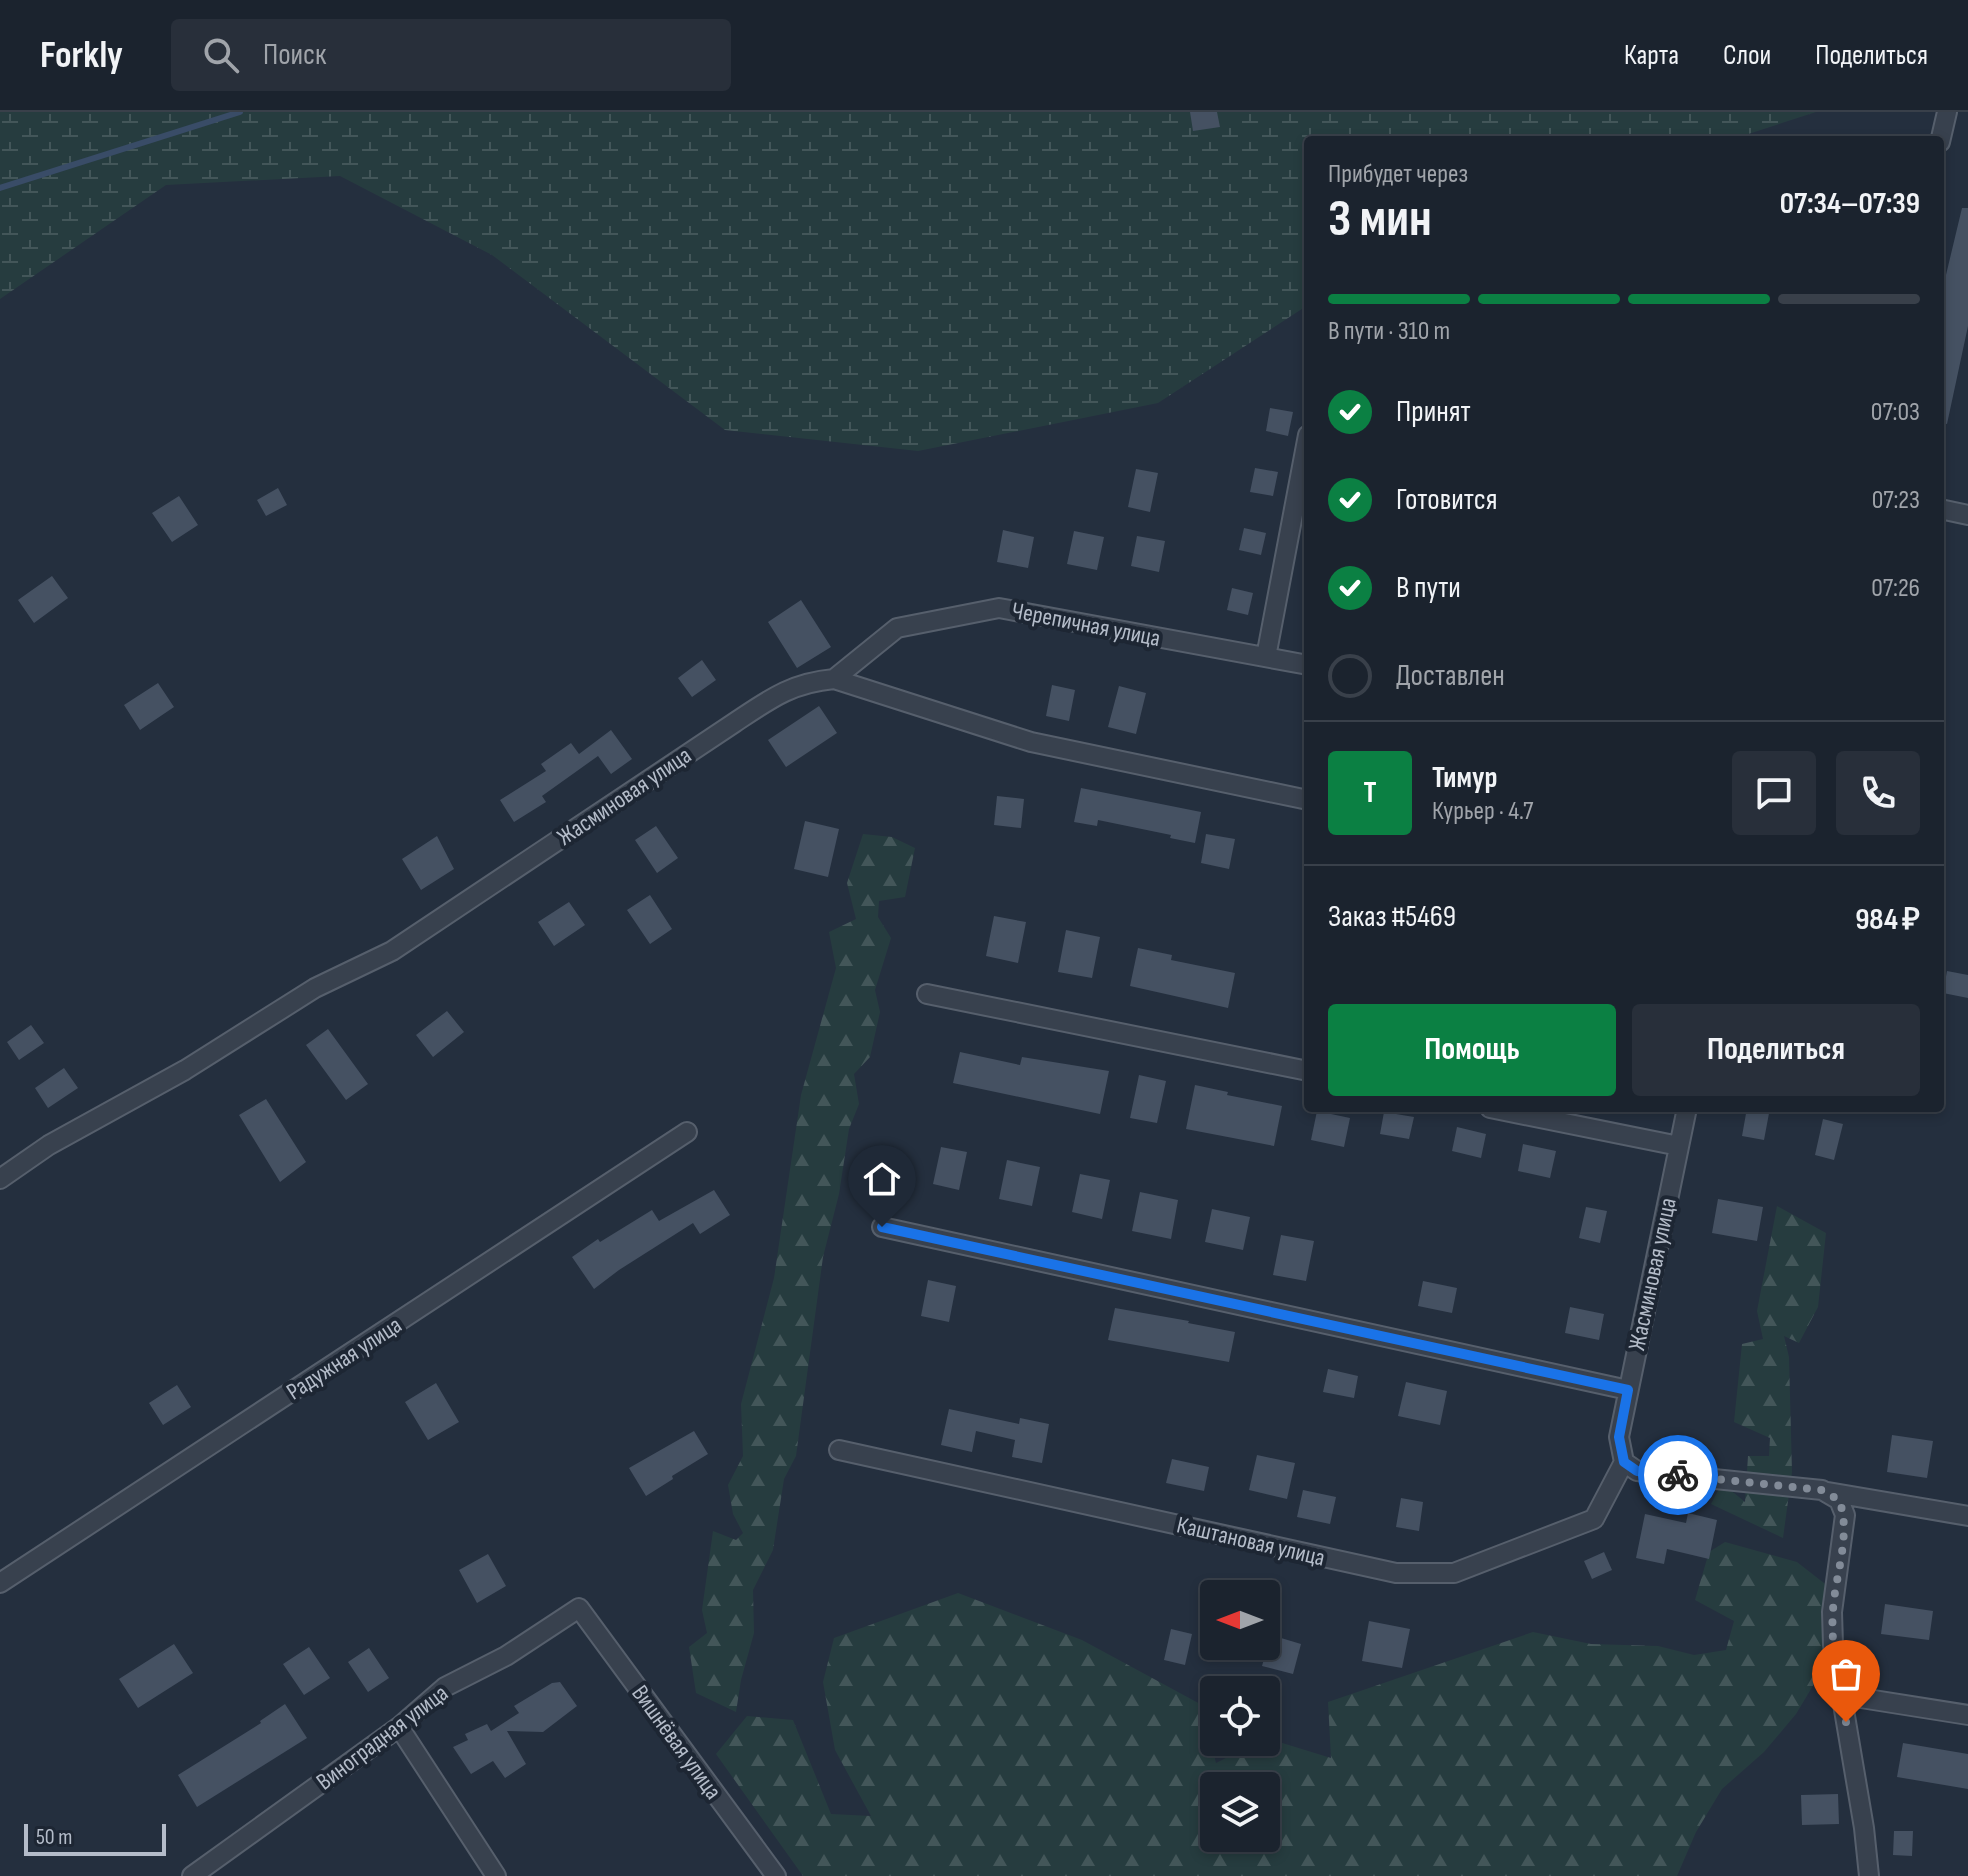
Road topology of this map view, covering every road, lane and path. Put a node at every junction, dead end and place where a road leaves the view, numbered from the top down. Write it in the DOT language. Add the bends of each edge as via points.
graph roads {
  1 [pos="1947,112"];
  2 [pos="1941,136"];
  3 [pos="1304,456"];
  4 [pos="1944,510"];
  5 [pos="1968,515"];
  6 [pos="1266,657"];
  7 [pos="1304,664"];
  8 [pos="834,679"];
  9 [pos="1304,799"];
  10 [pos="927,994"];
  11 [pos="1304,1070"];
  12 [pos="1510,1112"];
  13 [pos="1686,1112"];
  14 [pos="687,1132"];
  15 [pos="1679,1146"];
  16 [pos="0,1179"];
  17 [pos="882,1227"];
  18 [pos="1628,1390"];
  19 [pos="839,1450"];
  20 [pos="1624,1462"];
  21 [pos="1822,1490"];
  22 [pos="1968,1516"];
  23 [pos="0,1583"];
  24 [pos="579,1608"];
  25 [pos="1842,1695"];
  26 [pos="1968,1715"];
  27 [pos="399,1727"];
  28 [pos="192,1876"];
  29 [pos="496,1876"];
  30 [pos="776,1876"];
  31 [pos="1869,1876"];
  1 -- 2 [label="street"];
  3 -- 6 [label="street"];
  4 -- 5 [label="street"];
  6 -- 7 [label="street, Черепичная улица"];
  6 -- 8 [label="street, Черепичная улица" via="999,608 897,628"];
  8 -- 9 [label="street, Жасминовая улица" via="1031,742"];
  8 -- 16 [label="street, Жасминовая улица" via="778,694 392,951 315,988"];
  10 -- 11 [label="street"];
  12 -- 15 [label="street"];
  13 -- 15 [label="street, Жасминовая улица"];
  14 -- 23 [label="street, Радужная улица"];
  15 -- 18 [label="street, Жасминовая улица"];
  17 -- 18 [label="street"];
  18 -- 20 [label="street, Жасминовая улица" via="1619,1437"];
  19 -- 20 [label="street, Каштановая улица" via="1396,1573 1454,1573 1594,1519"];
  20 -- 21 [label="street" via="1637,1471"];
  21 -- 22 [label="street"];
  21 -- 25 [label="street" via="1839,1500 1845,1515 1832,1612"];
  24 -- 27 [label="street, Виноградная улица" via="506,1656 445,1687"];
  24 -- 30 [label="street, Вишнёвая улица"];
  25 -- 26 [label="street"];
  25 -- 31 [label="street"];
  27 -- 28 [label="street, Виноградная улица"];
  27 -- 29 [label="street"];
}
